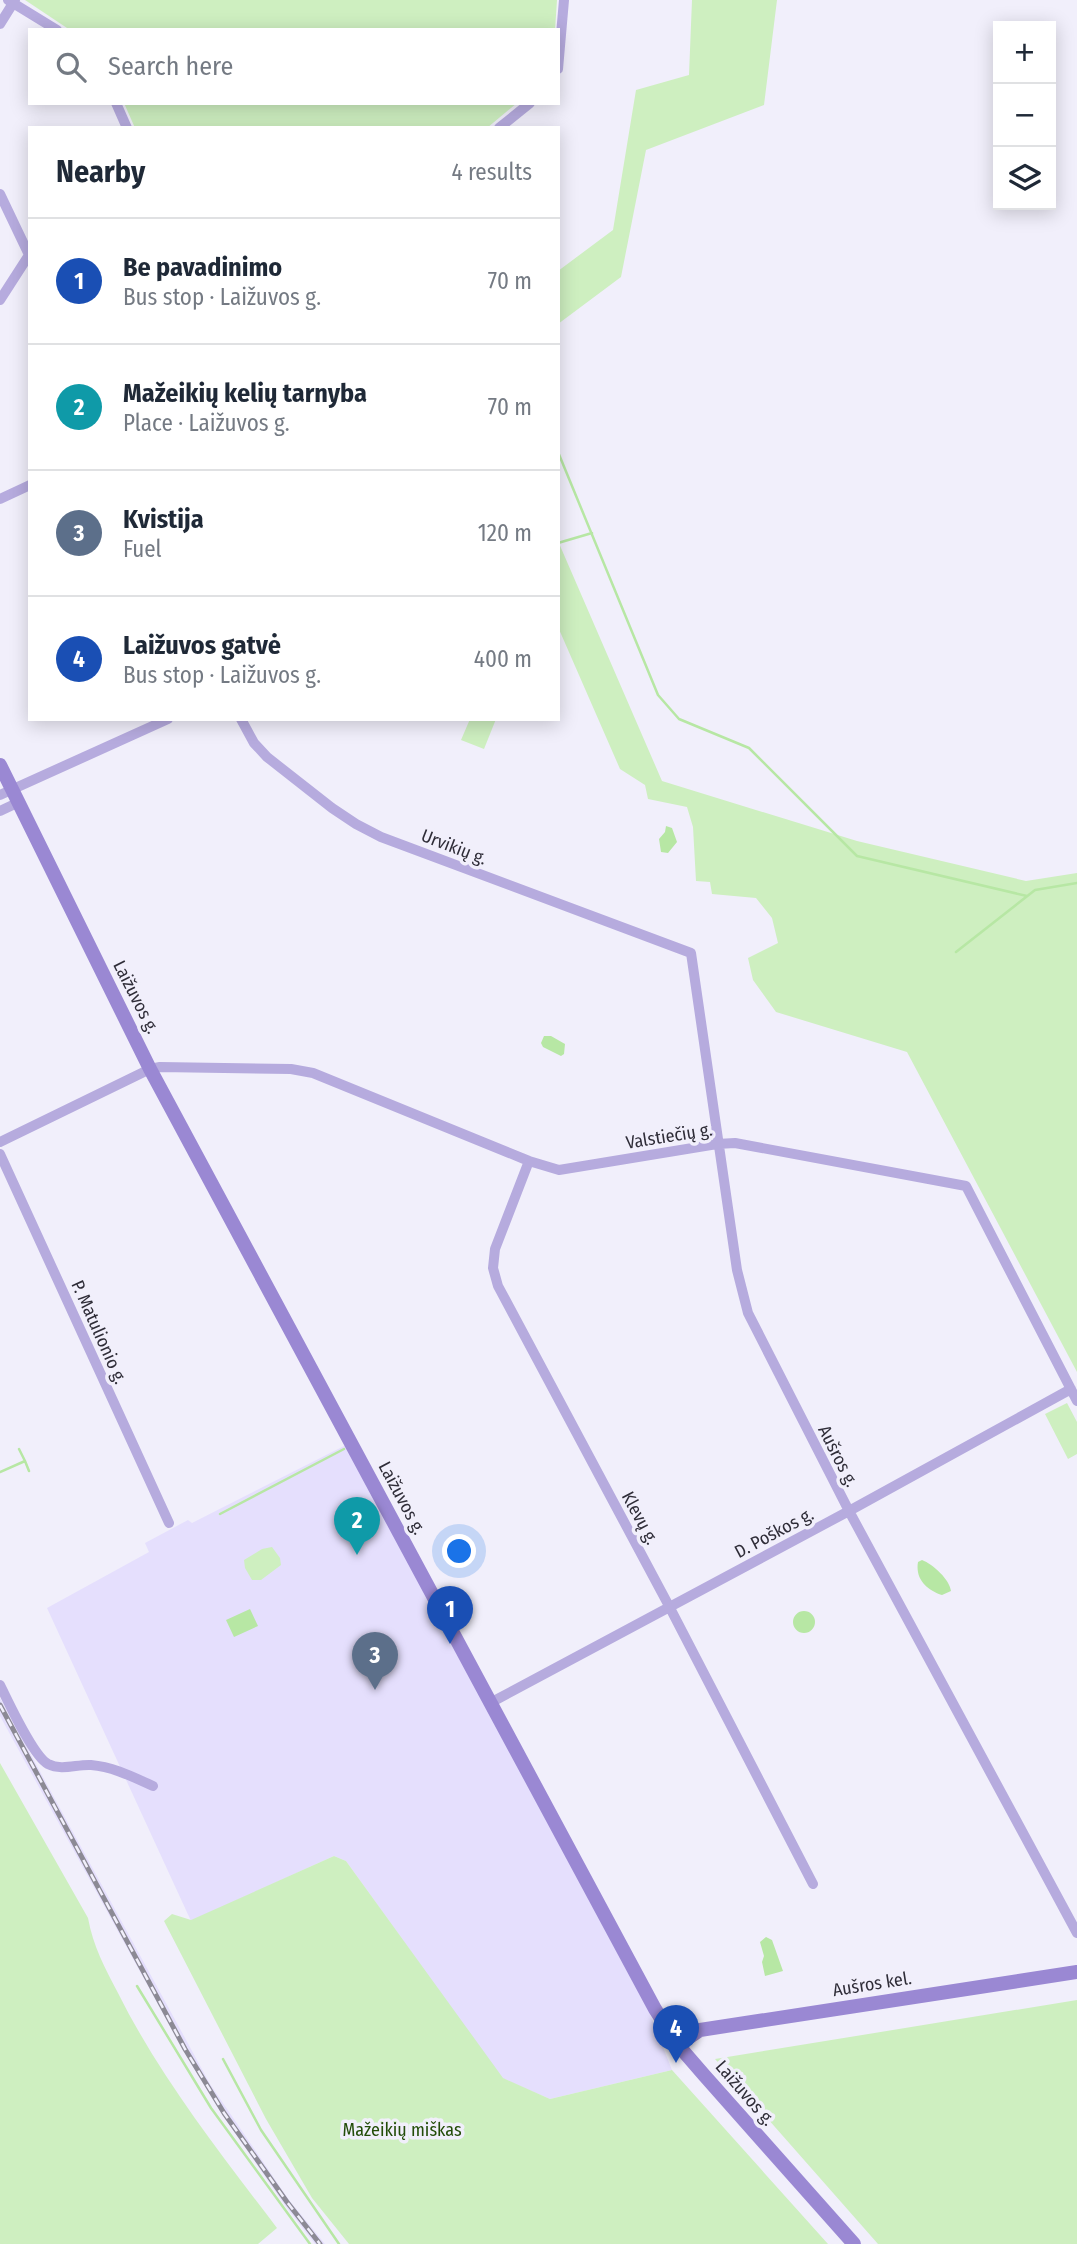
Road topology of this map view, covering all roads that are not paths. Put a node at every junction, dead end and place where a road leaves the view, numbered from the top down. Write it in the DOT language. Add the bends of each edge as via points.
graph roads {
  1 [pos="564,0"];
  2 [pos="12,1"];
  3 [pos="0,24"];
  4 [pos="54,28"];
  5 [pos="560,46"];
  6 [pos="117,105"];
  7 [pos="528,105"];
  8 [pos="126,126"];
  9 [pos="501,126"];
  10 [pos="0,194"];
  11 [pos="28,254"];
  12 [pos="28,258"];
  13 [pos="0,300"];
  14 [pos="28,486"];
  15 [pos="0,499"];
  16 [pos="164,721"];
  17 [pos="242,721"];
  18 [pos="0,765"];
  19 [pos="10,796"];
  20 [pos="0,811"];
  21 [pos="691,953"];
  22 [pos="150,1069"];
  23 [pos="0,1142"];
  24 [pos="717,1144"];
  25 [pos="0,1154"];
  26 [pos="529,1161"];
  27 [pos="1071,1389"];
  28 [pos="1077,1401"];
  29 [pos="849,1511"];
  30 [pos="169,1523"];
  31 [pos="670,1606"];
  32 [pos="0,1685"];
  33 [pos="490,1703"];
  34 [pos="153,1786"];
  35 [pos="813,1884"];
  36 [pos="1077,1933"];
  37 [pos="1077,1972"];
  38 [pos="678,2045"];
  39 [pos="854,2244"];
  1 -- 5 [label="street"];
  2 -- 3 [label="street"];
  2 -- 4 [label="street"];
  6 -- 8 [label="street"];
  7 -- 9 [label="street"];
  10 -- 11 [label="street"];
  12 -- 13 [label="street"];
  14 -- 15 [label="street"];
  16 -- 19 [label="street"];
  17 -- 21 [label="street, Urvikių g." via="267,757 356,824 381,837"];
  18 -- 19 [label="main road, Laižuvos g."];
  19 -- 20 [label="street"];
  19 -- 22 [label="main road, Laižuvos g."];
  21 -- 24 [label="street, Aušros g."];
  22 -- 23 [label="street"];
  22 -- 26 [label="street, Valstiečių g." via="313,1073"];
  22 -- 33 [label="main road, Laižuvos g."];
  24 -- 26 [label="street, Valstiečių g." via="559,1170"];
  24 -- 27 [label="street, Valstiečių g." via="735,1143 966,1186"];
  24 -- 29 [label="street, Aušros g." via="748,1313"];
  25 -- 30 [label="street, P. Matulionio g."];
  26 -- 31 [label="street, Klevų g." via="495,1249 493,1268 498,1286"];
  27 -- 28 [label="street, Valstiečių g."];
  27 -- 29 [label="street, D. Poškos g."];
  29 -- 31 [label="street, D. Poškos g."];
  29 -- 36 [label="street, Aušros g."];
  31 -- 33 [label="street, D. Poškos g."];
  31 -- 35 [label="street, Klevų g."];
  32 -- 34 [label="street" via="47,1764 63,1768 91,1765 124,1772"];
  33 -- 38 [label="main road, Laižuvos g."];
  37 -- 38 [label="main road, Aušros kel." via="700,2030"];
  38 -- 39 [label="main road, Laižuvos g."];
}
